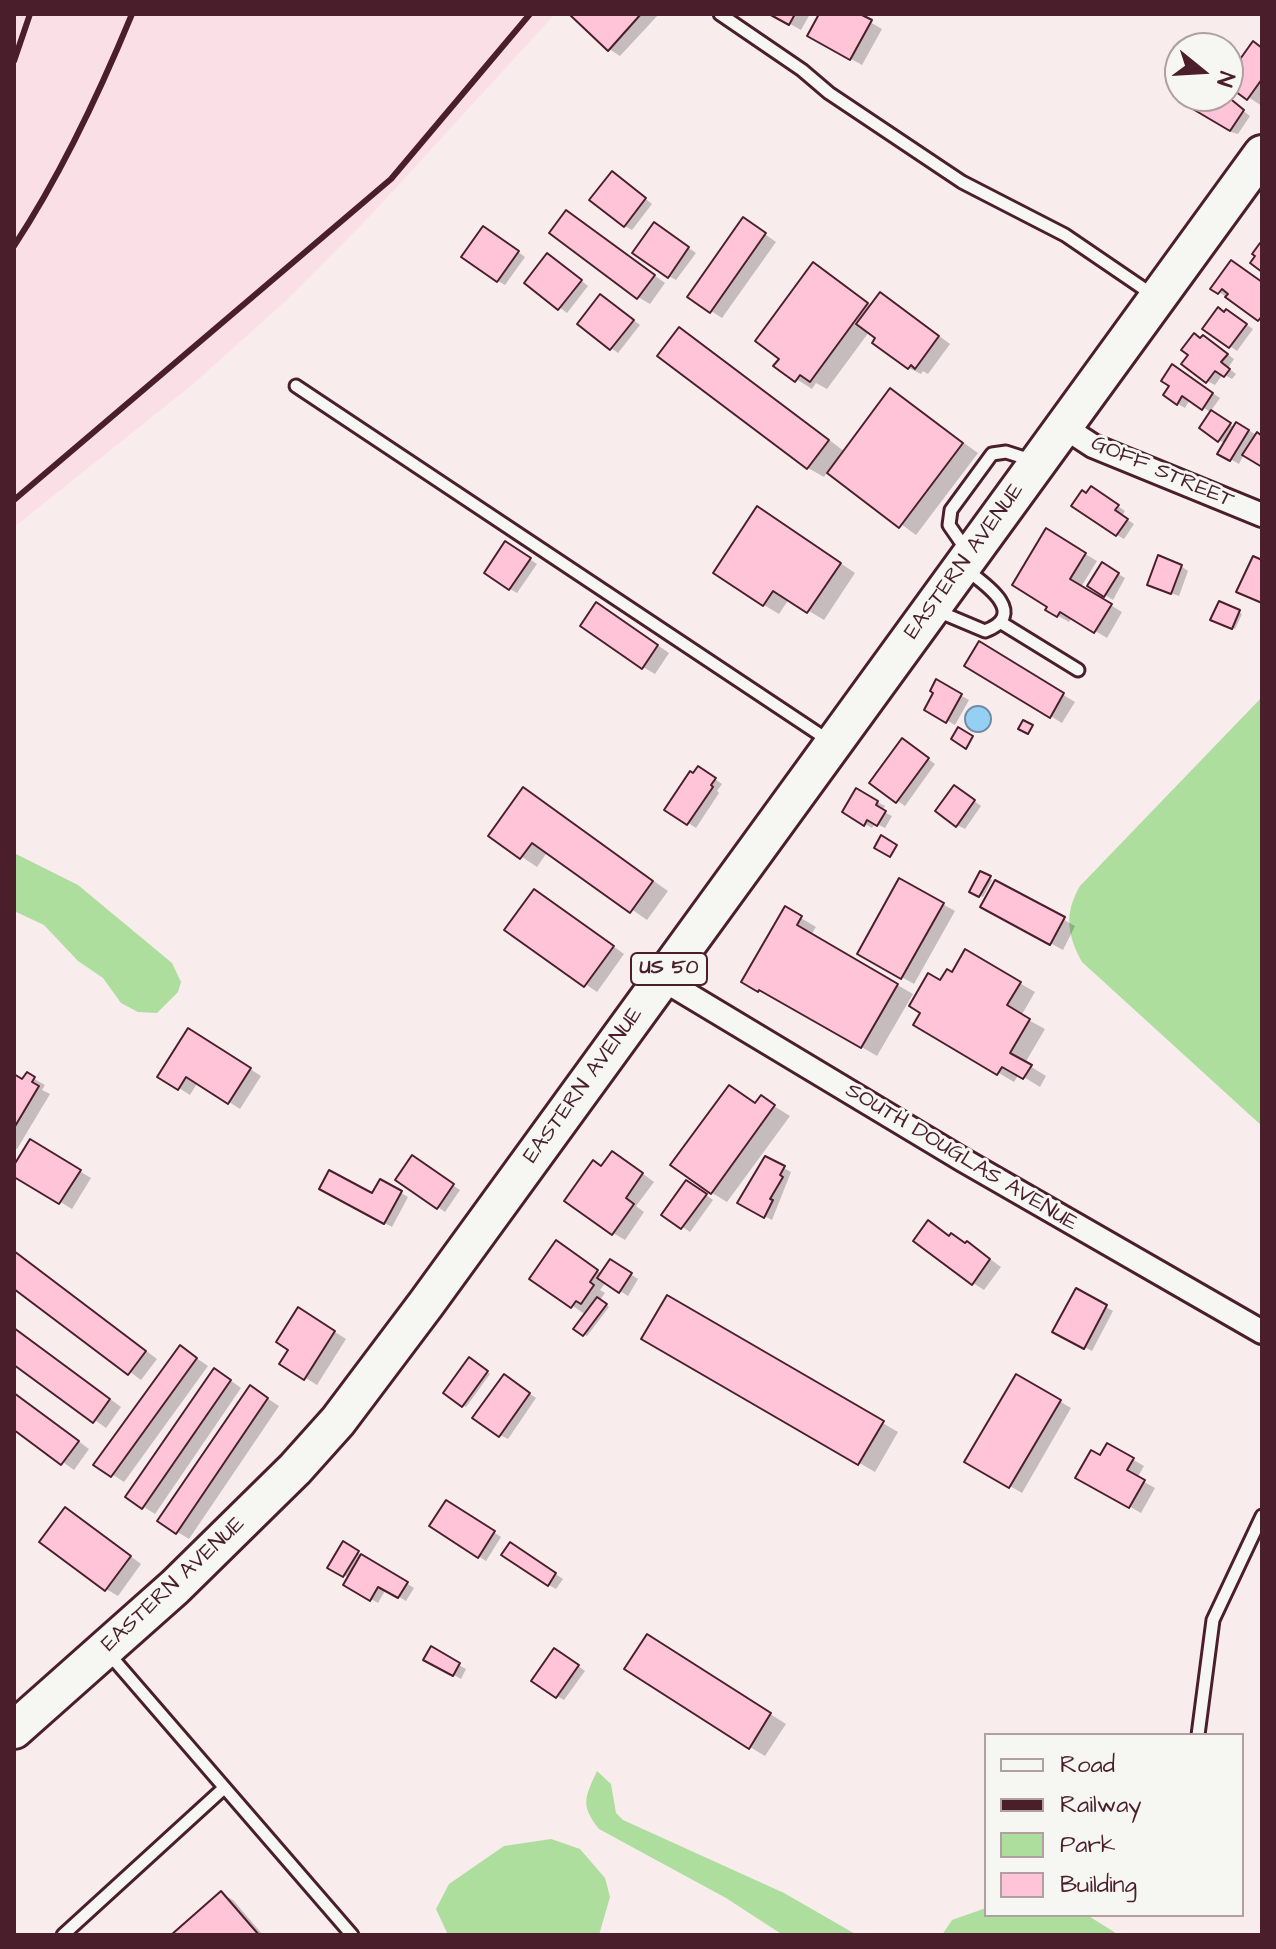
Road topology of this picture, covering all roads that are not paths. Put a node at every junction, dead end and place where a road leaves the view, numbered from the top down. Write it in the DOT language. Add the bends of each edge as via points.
graph roads {
  1 [pos="720,14"];
  2 [pos="1262,154"];
  3 [pos="1157,298"];
  4 [pos="296,386"];
  5 [pos="1064,427"];
  6 [pos="1262,515"];
  7 [pos="966,561"];
  8 [pos="930,608"];
  9 [pos="1000,622"];
  10 [pos="1078,670"];
  11 [pos="832,743"];
  12 [pos="662,979"];
  13 [pos="1262,1332"];
  14 [pos="1262,1516"];
  15 [pos="105,1649"];
  16 [pos="14,1730"];
  17 [pos="1198,1733"];
  18 [pos="224,1788"];
  19 [pos="63,1935"];
  20 [pos="352,1935"];
  1 -- 3 [label="lane" via="962,182 1065,235"];
  2 -- 3 [label="main road, EASTERN AVENUE / US 50"];
  3 -- 5 [label="main road, EASTERN AVENUE / US 50"];
  4 -- 11 [label="lane"];
  5 -- 6 [label="street, GOFF STREET" via="1093,446"];
  5 -- 7 [label="main road, EASTERN AVENUE / US 50"];
  7 -- 8 [label="main road, EASTERN AVENUE / US 50"];
  7 -- 9 [label="lane" via="999,597"];
  8 -- 9 [label="lane" via="985,631"];
  8 -- 11 [label="main road, EASTERN AVENUE / US 50"];
  9 -- 10 [label="lane"];
  11 -- 12 [label="main road, EASTERN AVENUE / US 50"];
  12 -- 13 [label="street, SOUTH DOUGLAS AVENUE"];
  12 -- 15 [label="main road, EASTERN AVENUE / US 50" via="338,1421 242,1524"];
  14 -- 17 [label="lane" via="1213,1620"];
  15 -- 16 [label="main road, EASTERN AVENUE / US 50"];
  15 -- 18 [label="lane"];
  18 -- 19 [label="lane"];
  18 -- 20 [label="lane"];
}
